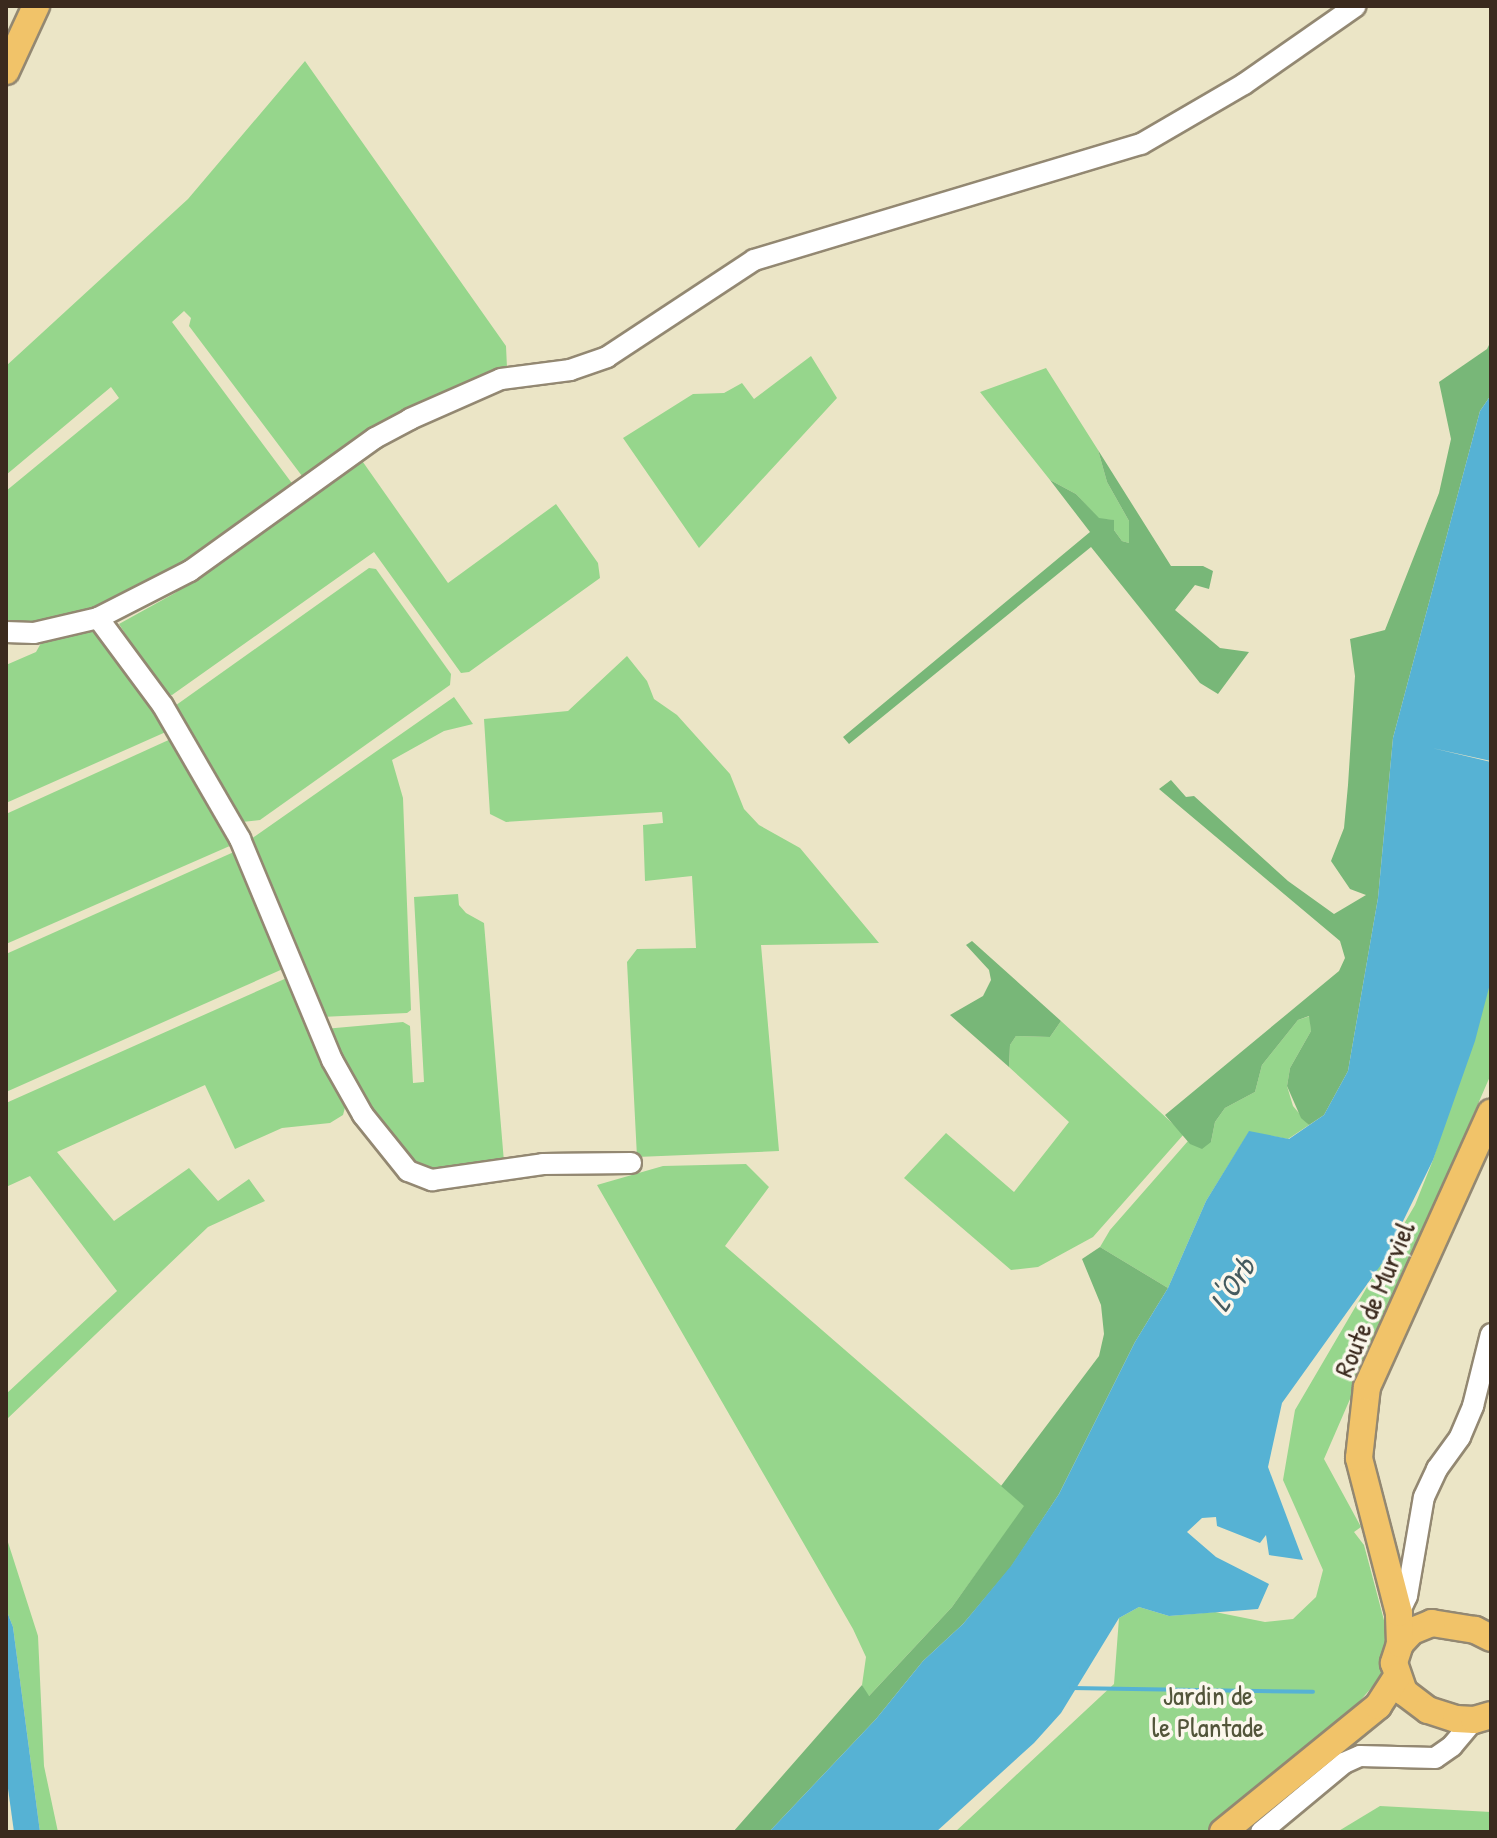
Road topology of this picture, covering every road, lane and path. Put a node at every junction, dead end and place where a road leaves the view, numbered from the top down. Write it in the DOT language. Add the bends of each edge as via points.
graph roads {
  1 [pos="27,6"];
  2 [pos="36,6"];
  3 [pos="1356,6"];
  4 [pos="6,51"];
  5 [pos="6,71"];
  6 [pos="98,618"];
  7 [pos="6,632"];
  8 [pos="1491,1113"];
  9 [pos="631,1163"];
  10 [pos="1491,1334"];
  11 [pos="1404,1629"];
  12 [pos="1491,1638"];
  13 [pos="1397,1677"];
  14 [pos="1428,1709"];
  15 [pos="1483,1718"];
  16 [pos="1319,1757"];
  17 [pos="1428,1760"];
  18 [pos="1223,1832"];
  19 [pos="1261,1832"];
  1 -- 4 [label="main road"];
  2 -- 5 [label="main road"];
  3 -- 6 [label="street" via="1244,84 1141,144 754,260 607,357 570,370 501,379 410,419 375,438 190,571"];
  6 -- 7 [label="street" via="34,633"];
  6 -- 9 [label="street" via="163,706 240,839 332,1060 363,1115 408,1171 432,1180 543,1164"];
  8 -- 11 [label="main road, Route de Murviel" via="1367,1387 1359,1458"];
  10 -- 11 [label="street" via="1473,1406 1424,1497"];
  11 -- 12 [label="main road" via="1432,1623"];
  11 -- 13 [label="main road, Route de Murviel" via="1394,1663"];
  13 -- 14 [label="main road" via="1404,1692"];
  13 -- 16 [label="main road" via="1378,1706"];
  14 -- 15 [label="main road"];
  14 -- 16 [label="main road" via="1390,1715"];
  14 -- 17 [label="street" via="1444,1742"];
  15 -- 17 [label="street"];
  16 -- 18 [label="main road"];
  17 -- 19 [label="street" via="1360,1756 1344,1763"];
}
